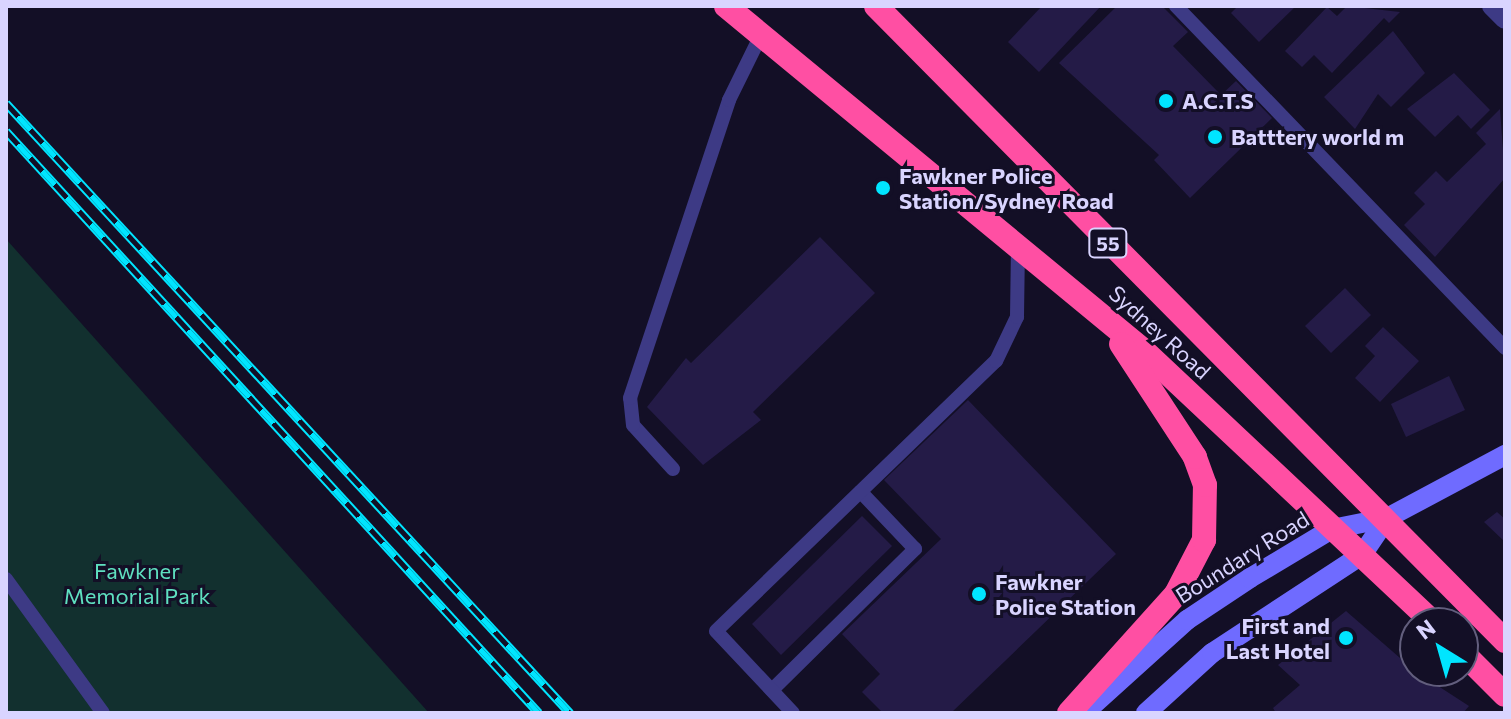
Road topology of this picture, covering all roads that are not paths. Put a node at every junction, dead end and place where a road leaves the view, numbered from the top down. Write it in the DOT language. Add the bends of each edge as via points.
graph roads {
  1 [pos="726,6"];
  2 [pos="876,6"];
  3 [pos="1176,6"];
  4 [pos="1492,6"];
  5 [pos="1505,19"];
  6 [pos="761,35"];
  7 [pos="1018,242"];
  8 [pos="1100,313"];
  9 [pos="1505,348"];
  10 [pos="1505,455"];
  11 [pos="673,469"];
  12 [pos="861,492"];
  13 [pos="1387,518"];
  14 [pos="1332,529"];
  15 [pos="1362,555"];
  16 [pos="6,579"];
  17 [pos="1417,607"];
  18 [pos="1505,641"];
  19 [pos="1479,669"];
  20 [pos="772,690"];
  21 [pos="1505,695"];
  22 [pos="1505,705"];
  23 [pos="103,713"];
  24 [pos="793,713"];
  25 [pos="1069,713"];
  26 [pos="1084,713"];
  27 [pos="1146,713"];
  28 [pos="1501,713"];
  1 -- 6 [label="highway, Sydney Road"];
  2 -- 13 [label="highway, Sydney Road / 55"];
  3 -- 9 [label="lane"];
  4 -- 5 [label="street"];
  6 -- 7 [label="highway, Sydney Road"];
  6 -- 11 [label="lane" via="729,100 630,398 633,425"];
  7 -- 8 [label="highway, Sydney Road"];
  7 -- 12 [label="lane" via="1017,317 996,361"];
  8 -- 14 [label="highway, Sydney Road"];
  8 -- 25 [label="highway" via="1195,457 1207,511 1197,561 1176,594"];
  10 -- 13 [label="main road"];
  12 -- 20 [label="lane" via="915,549"];
  12 -- 20 [label="lane" via="716,631"];
  13 -- 14 [label="main road, Boundary Road"];
  13 -- 15 [label="main road"];
  13 -- 18 [label="highway, Sydney Road / 55"];
  14 -- 15 [label="highway, Sydney Road"];
  14 -- 26 [label="main road, Boundary Road" via="1187,620"];
  15 -- 17 [label="highway, Sydney Road"];
  15 -- 27 [label="main road" via="1212,653"];
  16 -- 23 [label="lane"];
  19 -- 21 [label="highway"];
  20 -- 24 [label="lane"];
  22 -- 28 [label="street"];
}
